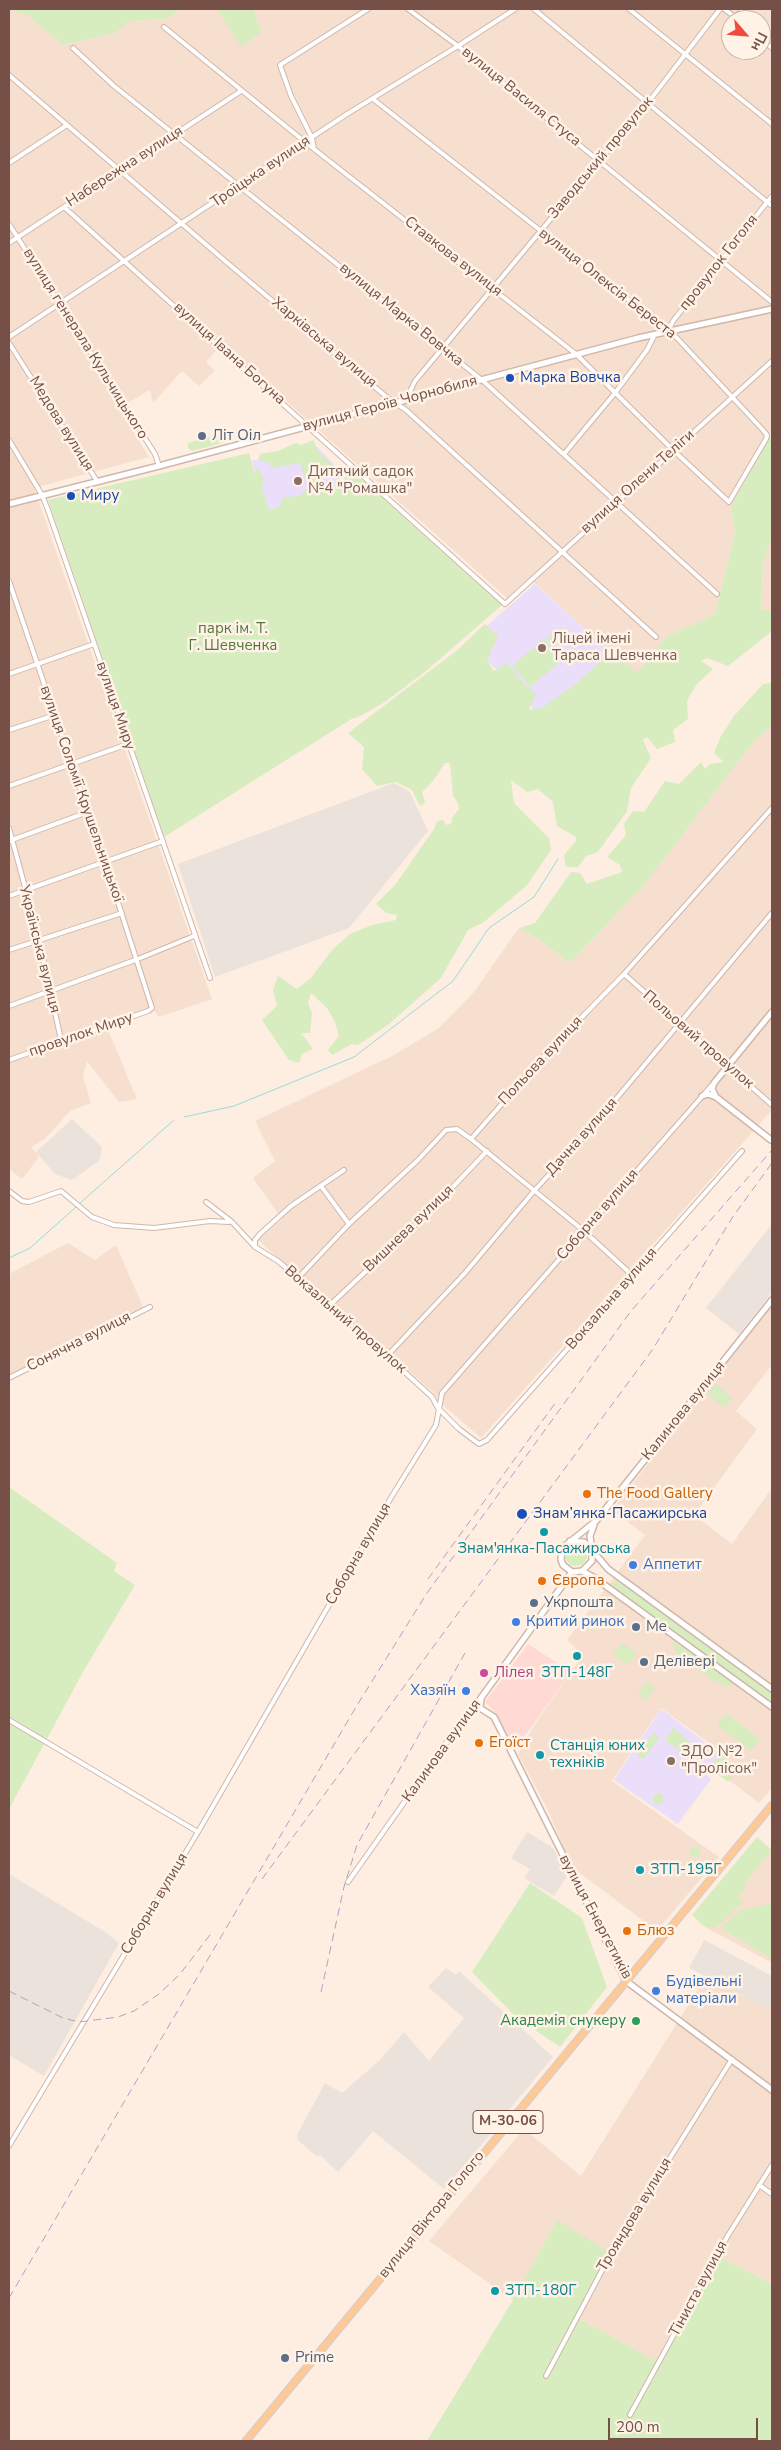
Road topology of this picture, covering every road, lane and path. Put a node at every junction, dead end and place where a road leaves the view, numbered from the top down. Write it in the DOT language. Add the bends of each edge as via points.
graph roads {
  1 [pos="368,9"];
  2 [pos="408,9"];
  3 [pos="515,9"];
  4 [pos="534,9"];
  5 [pos="629,9"];
  6 [pos="722,9"];
  7 [pos="164,27"];
  8 [pos="458,46"];
  9 [pos="73,48"];
  10 [pos="687,55"];
  11 [pos="9,75"];
  12 [pos="241,91"];
  13 [pos="373,99"];
  14 [pos="647,104"];
  15 [pos="772,124"];
  16 [pos="67,125"];
  17 [pos="174,134"];
  18 [pos="312,138"];
  19 [pos="305,142"];
  20 [pos="314,149"];
  21 [pos="598,160"];
  22 [pos="9,163"];
  23 [pos="118,169"];
  24 [pos="240,186"];
  25 [pos="772,196"];
  26 [pos="767,202"];
  27 [pos="772,206"];
  28 [pos="64,207"];
  29 [pos="183,223"];
  30 [pos="9,224"];
  31 [pos="539,232"];
  32 [pos="17,238"];
  33 [pos="9,243"];
  34 [pos="721,260"];
  35 [pos="126,262"];
  36 [pos="492,288"];
  37 [pos="772,302"];
  38 [pos="61,304"];
  39 [pos="772,309"];
  40 [pos="668,331"];
  41 [pos="655,334"];
  42 [pos="9,337"];
  43 [pos="9,343"];
  44 [pos="442,348"];
  45 [pos="576,354"];
  46 [pos="772,361"];
  47 [pos="482,380"];
  48 [pos="615,393"];
  49 [pos="732,398"];
  50 [pos="406,400"];
  51 [pos="395,403"];
  52 [pos="309,426"];
  53 [pos="9,440"];
  54 [pos="673,450"];
  55 [pos="564,454"];
  56 [pos="159,466"];
  57 [pos="97,481"];
  58 [pos="42,495"];
  59 [pos="617,501"];
  60 [pos="729,502"];
  61 [pos="9,504"];
  62 [pos="561,552"];
  63 [pos="9,581"];
  64 [pos="717,594"];
  65 [pos="504,604"];
  66 [pos="656,637"];
  67 [pos="94,644"];
  68 [pos="37,665"];
  69 [pos="9,674"];
  70 [pos="55,715"];
  71 [pos="9,730"];
  72 [pos="128,744"];
  73 [pos="72,765"];
  74 [pos="9,786"];
  75 [pos="772,808"];
  76 [pos="88,812"];
  77 [pos="9,828"];
  78 [pos="10,840"];
  79 [pos="163,841"];
  80 [pos="105,862"];
  81 [pos="26,890"];
  82 [pos="9,896"];
  83 [pos="122,913"];
  84 [pos="772,913"];
  85 [pos="194,936"];
  86 [pos="39,939"];
  87 [pos="9,950"];
  88 [pos="138,959"];
  89 [pos="624,974"];
  90 [pos="210,978"];
  91 [pos="50,990"];
  92 [pos="9,1006"];
  93 [pos="152,1008"];
  94 [pos="772,1012"];
  95 [pos="680,1024"];
  96 [pos="61,1040"];
  97 [pos="9,1060"];
  98 [pos="728,1067"];
  99 [pos="714,1083"];
  100 [pos="702,1096"];
  101 [pos="716,1097"];
  102 [pos="772,1105"];
  103 [pos="471,1139"];
  104 [pos="771,1140"];
  105 [pos="487,1151"];
  106 [pos="742,1151"];
  107 [pos="344,1170"];
  108 [pos="321,1186"];
  109 [pos="9,1191"];
  110 [pos="534,1191"];
  111 [pos="206,1202"];
  112 [pos="232,1222"];
  113 [pos="349,1224"];
  114 [pos="584,1231"];
  115 [pos="255,1247"];
  116 [pos="632,1275"];
  117 [pos="298,1278"];
  118 [pos="772,1300"];
  119 [pos="330,1305"];
  120 [pos="150,1307"];
  121 [pos="387,1356"];
  122 [pos="9,1378"];
  123 [pos="438,1408"];
  124 [pos="479,1444"];
  125 [pos="596,1521"];
  126 [pos="570,1542"];
  127 [pos="592,1550"];
  128 [pos="582,1571"];
  129 [pos="572,1572"];
  130 [pos="772,1689"];
  131 [pos="481,1698"];
  132 [pos="772,1707"];
  133 [pos="9,1720"];
  134 [pos="771,1809"];
  135 [pos="198,1832"];
  136 [pos="348,1882"];
  137 [pos="626,1981"];
  138 [pos="732,2060"];
  139 [pos="772,2090"];
  140 [pos="9,2146"];
  141 [pos="772,2165"];
  142 [pos="759,2186"];
  143 [pos="772,2194"];
  144 [pos="546,2376"];
  145 [pos="630,2415"];
  146 [pos="246,2441"];
  1 -- 18 [label="street" via="280,65"];
  2 -- 8 [label="street, вулиця Василя Стуса"];
  3 -- 8 [label="street, Троїцька вулиця"];
  4 -- 14 [label="street"];
  5 -- 10 [label="street"];
  6 -- 10 [label="street, Заводський провулок"];
  7 -- 12 [label="street, Ставкова вулиця"];
  8 -- 13 [label="street, Троїцька вулиця"];
  8 -- 21 [label="street, вулиця Василя Стуса"];
  9 -- 17 [label="street, вулиця Марка Вовчка"];
  10 -- 14 [label="street, Заводський провулок"];
  10 -- 15 [label="street"];
  11 -- 16 [label="street, Харківська вулиця"];
  12 -- 17 [label="street, Набережна вулиця"];
  12 -- 19 [label="street, Ставкова вулиця"];
  13 -- 18 [label="street, Троїцька вулиця"];
  13 -- 31 [label="street, вулиця Олексія Береста"];
  14 -- 21 [label="street, Заводський провулок"];
  14 -- 26 [label="street"];
  16 -- 22 [label="street"];
  16 -- 23 [label="street, Харківська вулиця"];
  17 -- 23 [label="street, Набережна вулиця"];
  17 -- 24 [label="street, вулиця Марка Вовчка"];
  18 -- 19 [label="street, Троїцька вулиця"];
  18 -- 20 [label="street"];
  19 -- 20 [label="street, Ставкова вулиця"];
  19 -- 24 [label="street, Троїцька вулиця"];
  20 -- 36 [label="street, Ставкова вулиця"];
  21 -- 31 [label="street, Заводський провулок"];
  21 -- 34 [label="street, вулиця Василя Стуса"];
  23 -- 28 [label="street, Набережна вулиця"];
  23 -- 29 [label="street, Харківська вулиця"];
  24 -- 29 [label="street, Троїцька вулиця"];
  24 -- 44 [label="street, вулиця Марка Вовчка"];
  25 -- 26 [label="street, провулок Гоголя"];
  26 -- 27 [label="street"];
  26 -- 34 [label="street, провулок Гоголя"];
  28 -- 32 [label="street, Набережна вулиця"];
  28 -- 35 [label="street, вулиця Івана Богуна"];
  29 -- 35 [label="street, Троїцька вулиця"];
  29 -- 51 [label="street, Харківська вулиця"];
  30 -- 32 [label="street, вулиця генерала Кульчицького"];
  31 -- 36 [label="street, Заводський провулок"];
  31 -- 40 [label="street, вулиця Олексія Береста"];
  32 -- 33 [label="street, Набережна вулиця"];
  32 -- 38 [label="street, вулиця генерала Кульчицького"];
  34 -- 37 [label="street, вулиця Василя Стуса"];
  34 -- 40 [label="street, провулок Гоголя"];
  35 -- 38 [label="street, Троїцька вулиця"];
  35 -- 52 [label="street, вулиця Івана Богуна"];
  36 -- 44 [label="street, Заводський провулок"];
  36 -- 45 [label="street, Ставкова вулиця"];
  38 -- 42 [label="street, Троїцька вулиця"];
  38 -- 56 [label="street, вулиця генерала Кульчицького" via="155,454"];
  39 -- 40 [label="street, вулиця Героїв Чорнобиля"];
  40 -- 41 [label="street, вулиця Героїв Чорнобиля"];
  40 -- 49 [label="street, вулиця Олексія Береста"];
  41 -- 45 [label="street, вулиця Героїв Чорнобиля"];
  41 -- 48 [label="street"];
  43 -- 57 [label="street, Медова вулиця"];
  44 -- 47 [label="street, вулиця Марка Вовчка"];
  44 -- 50 [label="street, Заводський провулок" via="415,381"];
  45 -- 47 [label="street, вулиця Героїв Чорнобиля"];
  45 -- 48 [label="street, Ставкова вулиця"];
  46 -- 49 [label="street, вулиця Олени Теліги"];
  47 -- 50 [label="street, вулиця Героїв Чорнобиля"];
  47 -- 55 [label="street, вулиця Марка Вовчка"];
  48 -- 54 [label="street, Ставкова вулиця"];
  48 -- 55 [label="street"];
  49 -- 54 [label="street, вулиця Олени Теліги"];
  49 -- 60 [label="street, вулиця Олексія Береста" via="767,436"];
  50 -- 51 [label="street, вулиця Героїв Чорнобиля"];
  51 -- 52 [label="street, вулиця Героїв Чорнобиля"];
  51 -- 62 [label="street, Харківська вулиця"];
  52 -- 56 [label="street, вулиця Героїв Чорнобиля"];
  52 -- 65 [label="street, вулиця Івана Богуна"];
  53 -- 58 [label="street, вулиця Миру"];
  54 -- 59 [label="street, вулиця Олени Теліги"];
  54 -- 60 [label="street, Ставкова вулиця"];
  55 -- 59 [label="street, вулиця Марка Вовчка"];
  56 -- 57 [label="street, вулиця Героїв Чорнобиля"];
  57 -- 58 [label="street, вулиця Героїв Чорнобиля"];
  58 -- 61 [label="street, вулиця Героїв Чорнобиля"];
  58 -- 67 [label="street, вулиця Миру"];
  59 -- 62 [label="street, вулиця Олени Теліги"];
  59 -- 64 [label="street, вулиця Марка Вовчка"];
  62 -- 65 [label="street, вулиця Олени Теліги"];
  62 -- 66 [label="street, Харківська вулиця"];
  63 -- 68 [label="street, вулиця Соломії Крушельницької"];
  67 -- 68 [label="street"];
  67 -- 72 [label="street, вулиця Миру"];
  68 -- 69 [label="street"];
  68 -- 70 [label="street, вулиця Соломії Крушельницької"];
  70 -- 71 [label="street"];
  70 -- 73 [label="street, вулиця Соломії Крушельницької"];
  72 -- 73 [label="street"];
  72 -- 79 [label="street, вулиця Миру"];
  73 -- 74 [label="street"];
  73 -- 76 [label="street, вулиця Соломії Крушельницької"];
  75 -- 89 [label="street, Польова вулиця"];
  76 -- 78 [label="street"];
  76 -- 80 [label="street, вулиця Соломії Крушельницької"];
  77 -- 78 [label="street, Українська вулиця"];
  78 -- 81 [label="street, Українська вулиця"];
  79 -- 80 [label="street"];
  79 -- 85 [label="street, вулиця Миру"];
  80 -- 81 [label="street"];
  80 -- 83 [label="street, вулиця Соломії Крушельницької"];
  81 -- 82 [label="street"];
  81 -- 86 [label="street, Українська вулиця"];
  83 -- 86 [label="street"];
  83 -- 88 [label="street, вулиця Соломії Крушельницької"];
  84 -- 95 [label="street, Дачна вулиця"];
  85 -- 88 [label="street"];
  85 -- 90 [label="street, вулиця Миру"];
  86 -- 87 [label="street"];
  86 -- 91 [label="street, Українська вулиця"];
  88 -- 91 [label="street"];
  88 -- 93 [label="street, вулиця Соломії Крушельницької"];
  89 -- 95 [label="street, Польовий провулок"];
  89 -- 103 [label="street, Польова вулиця" via="544,1056"];
  91 -- 92 [label="street"];
  91 -- 96 [label="street, Українська вулиця"];
  93 -- 96 [label="street, провулок Миру"];
  94 -- 98 [label="street, Соборна вулиця"];
  95 -- 98 [label="street, Польовий провулок"];
  95 -- 110 [label="street, Дачна вулиця"];
  96 -- 97 [label="street, провулок Миру"];
  98 -- 99 [label="street, Соборна вулиця"];
  98 -- 102 [label="street, Польовий провулок"];
  99 -- 100 [label="street, Соборна вулиця"];
  99 -- 101 [label="street" via="712,1089"];
  100 -- 101 [label="street"];
  100 -- 114 [label="street, Соборна вулиця"];
  101 -- 104 [label="street"];
  103 -- 105 [label="street"];
  103 -- 113 [label="street" via="457,1129 449,1128"];
  105 -- 110 [label="street"];
  105 -- 119 [label="street, Вишнева вулиця" via="432,1209"];
  106 -- 116 [label="street, Вокзальна вулиця"];
  107 -- 108 [label="street"];
  108 -- 113 [label="street"];
  108 -- 115 [label="street" via="291,1206 260,1234 255,1240"];
  109 -- 112 [label="street" via="28,1202 61,1191 92,1217 114,1225 154,1228 210,1221"];
  110 -- 114 [label="street"];
  110 -- 121 [label="street, Дачна вулиця" via="465,1273"];
  111 -- 112 [label="street, Вокзальний провулок"];
  112 -- 115 [label="street, Вокзальний провулок"];
  113 -- 117 [label="street"];
  114 -- 116 [label="street"];
  114 -- 123 [label="street, Соборна вулиця" via="442,1392"];
  115 -- 117 [label="street, Вокзальний провулок"];
  116 -- 124 [label="street, Вокзальна вулиця" via="488,1440"];
  117 -- 119 [label="street, Вокзальний провулок"];
  118 -- 125 [label="street, Калинова вулиця"];
  119 -- 121 [label="street, Вокзальний провулок"];
  120 -- 122 [label="street, Сонячна вулиця"];
  121 -- 123 [label="street, Вокзальний провулок" via="432,1397"];
  123 -- 124 [label="street, Вокзальний провулок"];
  123 -- 135 [label="street, Соборна вулиця" via="436,1425"];
  125 -- 126 [label="street"];
  125 -- 127 [label="street" via="590,1536"];
  126 -- 127 [label="street" via="580,1540"];
  126 -- 129 [label="street" via="561,1554 563,1565"];
  127 -- 128 [label="street" via="592,1561"];
  127 -- 130 [label="street" via="617,1576"];
  128 -- 129 [label="street"];
  128 -- 132 [label="street"];
  129 -- 131 [label="street, Калинова вулиця"];
  131 -- 136 [label="street, Калинова вулиця" via="472,1706"];
  131 -- 137 [label="street, вулиця Енергетиків" via="480,1708 494,1717"];
  133 -- 135 [label="street"];
  134 -- 137 [label="main road, вулиця Віктора Голого / М-30-06"];
  135 -- 140 [label="street, Соборна вулиця"];
  137 -- 138 [label="street, вулиця Енергетиків"];
  137 -- 146 [label="main road, вулиця Віктора Голого / М-30-06"];
  138 -- 139 [label="street, вулиця Енергетиків"];
  138 -- 144 [label="street, Трояндова вулиця" via="615,2246"];
  141 -- 142 [label="street, Тіниста вулиця"];
  142 -- 143 [label="street"];
  142 -- 145 [label="street, Тіниста вулиця" via="727,2237"];
}
